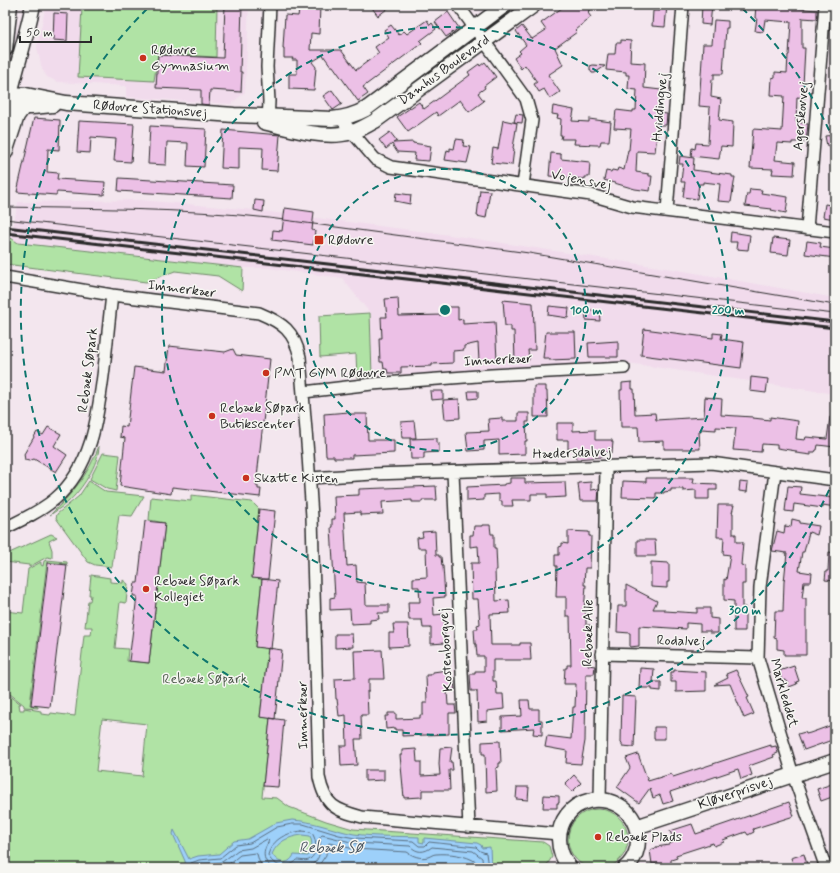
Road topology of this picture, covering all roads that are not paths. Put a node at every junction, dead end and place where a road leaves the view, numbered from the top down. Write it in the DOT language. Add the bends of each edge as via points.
graph roads {
  1 [pos="7,5"];
  2 [pos="10,5"];
  3 [pos="33,5"];
  4 [pos="270,5"];
  5 [pos="458,5"];
  6 [pos="505,5"];
  7 [pos="534,5"];
  8 [pos="683,5"];
  9 [pos="825,5"];
  10 [pos="5,15"];
  11 [pos="475,28"];
  12 [pos="484,40"];
  13 [pos="5,49"];
  14 [pos="7,100"];
  15 [pos="66,103"];
  16 [pos="23,108"];
  17 [pos="340,118"];
  18 [pos="268,120"];
  19 [pos="352,132"];
  20 [pos="5,153"];
  21 [pos="524,185"];
  22 [pos="667,211"];
  23 [pos="807,229"];
  24 [pos="835,232"];
  25 [pos="5,277"];
  26 [pos="112,295"];
  27 [pos="624,368"];
  28 [pos="304,392"];
  29 [pos="606,467"];
  30 [pos="453,472"];
  31 [pos="775,472"];
  32 [pos="310,478"];
  33 [pos="835,480"];
  34 [pos="5,528"];
  35 [pos="602,654"];
  36 [pos="758,658"];
  37 [pos="835,761"];
  38 [pos="792,774"];
  39 [pos="600,800"];
  40 [pos="469,827"];
  41 [pos="636,827"];
  42 [pos="559,834"];
  43 [pos="629,867"];
  44 [pos="570,868"];
  45 [pos="826,868"];
  1 -- 10 [label="street"];
  2 -- 13 [label="street"];
  3 -- 14 [label="street" via="25,43"];
  4 -- 18 [label="street"];
  5 -- 11 [label="street"];
  6 -- 11 [label="street, Damhus Boulevard"];
  7 -- 12 [label="street, Damhus Boulevard"];
  8 -- 22 [label="street, Hviddingvej"];
  9 -- 23 [label="street, Agerskovvej"];
  11 -- 12 [label="street"];
  11 -- 17 [label="street, Damhus Boulevard" via="366,109"];
  12 -- 19 [label="street, Damhus Boulevard" via="375,121"];
  12 -- 21 [label="street" via="526,98 532,120"];
  14 -- 15 [label="street, Rødovre Stationsvej"];
  14 -- 16 [label="street"];
  15 -- 16 [label="street, Rødovre Stationsvej"];
  15 -- 18 [label="street, Rødovre Stationsvej" via="234,115"];
  16 -- 20 [label="street" via="17,116"];
  17 -- 18 [label="street, Rødovre Stationsvej"];
  17 -- 19 [label="street, Vojensvej"];
  18 -- 19 [label="street, Rødovre Stationsvej" via="300,131 321,134"];
  19 -- 21 [label="street, Vojensvej" via="375,159 384,164 397,168"];
  21 -- 22 [label="street, Vojensvej" via="592,195 632,207"];
  22 -- 23 [label="street, Vojensvej"];
  23 -- 24 [label="street, Vojensvej"];
  25 -- 26 [label="street, Immerkær"];
  26 -- 28 [label="street, Immerkær" via="254,312 282,324 297,343"];
  26 -- 34 [label="street, Rebæk Søpark" via="94,436 87,454 78,471 56,498 43,508"];
  27 -- 28 [label="street, Immerkær" via="490,375"];
  28 -- 32 [label="street, Immerkær"];
  29 -- 30 [label="street, Hædersdalvej"];
  29 -- 31 [label="street, Hædersdalvej" via="712,463"];
  29 -- 35 [label="street, Rebæk Alle"];
  30 -- 32 [label="street, Hædersdalvej"];
  30 -- 40 [label="street, Kostenborgvej"];
  31 -- 33 [label="street, Hædersdalvej"];
  31 -- 36 [label="street, Markleddet" via="760,587"];
  32 -- 40 [label="street, Immerkær" via="319,778 322,791 330,803 343,812 362,817"];
  35 -- 36 [label="street, Rodalvej"];
  35 -- 39 [label="street, Rebæk Alle"];
  36 -- 38 [label="street, Markleddet"];
  37 -- 38 [label="street, Kløverprisvej"];
  38 -- 41 [label="street, Kløverprisvej"];
  38 -- 45 [label="street, Markleddet"];
  39 -- 41 [label="street" via="612,802 622,808 631,816"];
  39 -- 42 [label="street" via="588,801 573,809 562,823"];
  40 -- 42 [label="street, Immerkær"];
  41 -- 43 [label="street" via="637,847"];
  42 -- 44 [label="street" via="561,852"];
}
